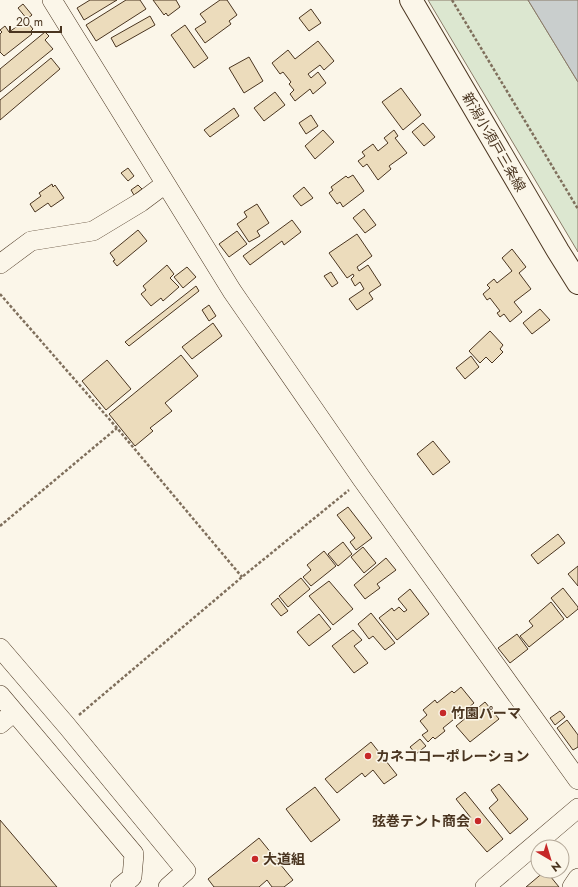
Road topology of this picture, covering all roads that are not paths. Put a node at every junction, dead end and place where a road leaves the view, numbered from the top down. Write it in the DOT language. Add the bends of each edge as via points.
graph roads {
  1 [pos="52,0"];
  2 [pos="411,0"];
  3 [pos="165,184"];
  4 [pos="0,264"];
  5 [pos="578,283"];
  6 [pos="0,648"];
  7 [pos="0,695"];
  8 [pos="14,712"];
  9 [pos="0,724"];
  10 [pos="578,780"];
  11 [pos="578,808"];
  12 [pos="578,878"];
  13 [pos="120,887"];
  14 [pos="168,887"];
  15 [pos="485,887"];
  16 [pos="572,887"];
  1 -- 3 [label="street"];
  2 -- 5 [label="main road, 新潟小須戸三条線"];
  3 -- 4 [label="street" via="93,231 31,241"];
  3 -- 10 [label="street" via="232,291 362,479"];
  6 -- 14 [label="street" via="186,871"];
  7 -- 8 [label="street"];
  8 -- 9 [label="street"];
  8 -- 13 [label="street" via="134,854 132,877"];
  11 -- 15 [label="street"];
  12 -- 16 [label="street"];
}
